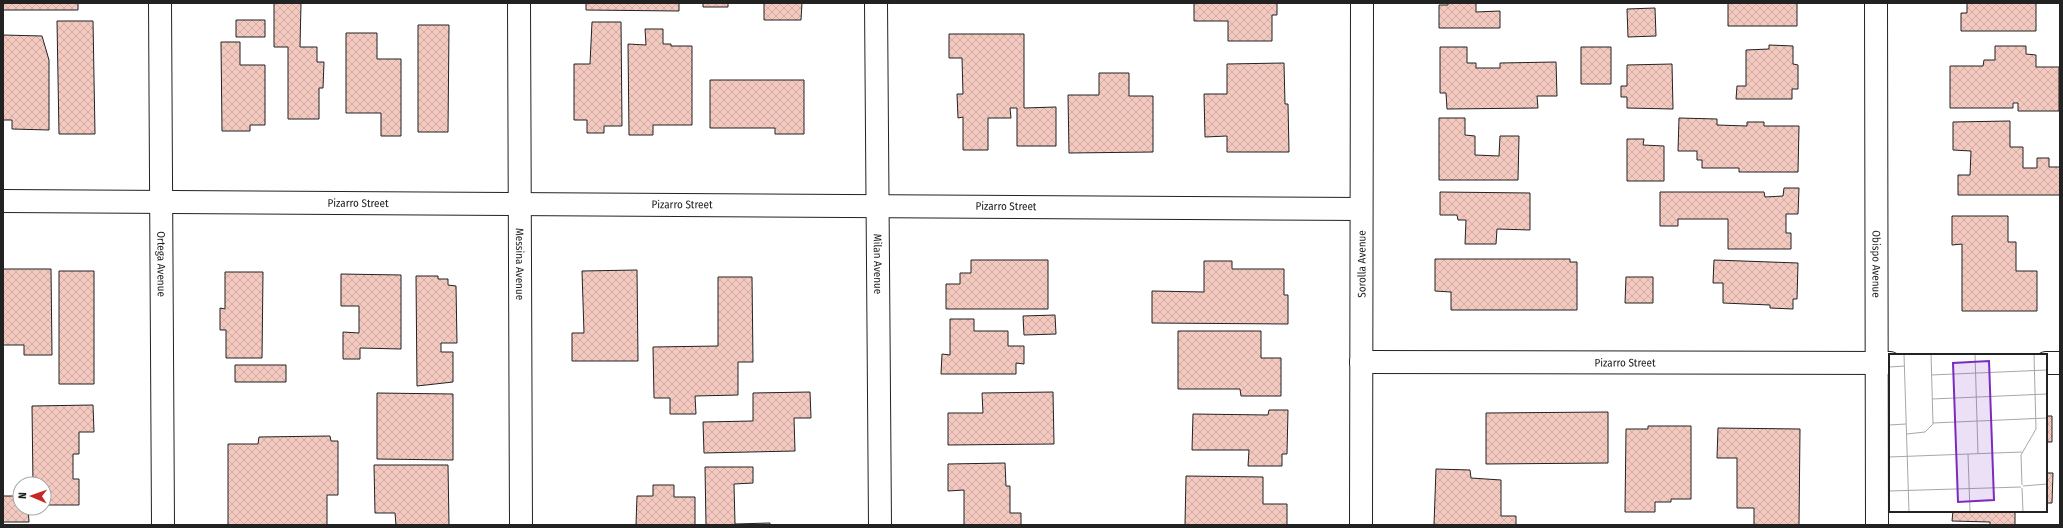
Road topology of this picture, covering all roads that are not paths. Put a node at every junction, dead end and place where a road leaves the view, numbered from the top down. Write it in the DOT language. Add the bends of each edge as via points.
graph roads {
  1 [pos="160,3"];
  2 [pos="519,3"];
  3 [pos="876,3"];
  4 [pos="1362,3"];
  5 [pos="1876,3"];
  6 [pos="3,201"];
  7 [pos="161,202"];
  8 [pos="520,204"];
  9 [pos="877,204"];
  10 [pos="1361,209"];
  11 [pos="1361,362"];
  12 [pos="1883,363"];
  13 [pos="2047,363"];
  14 [pos="2060,363"];
  15 [pos="163,525"];
  16 [pos="521,525"];
  17 [pos="880,525"];
  18 [pos="1361,525"];
  19 [pos="1877,525"];
  1 -- 7 [label="street, Ortega Avenue"];
  2 -- 8 [label="street, Messina Avenue"];
  3 -- 9 [label="street, Milan Avenue"];
  4 -- 10 [label="street, Sorolla Avenue"];
  5 -- 12 [label="street, Obispo Avenue"];
  6 -- 7 [label="street, Pizarro Street"];
  7 -- 8 [label="street, Pizarro Street"];
  7 -- 15 [label="street, Ortega Avenue"];
  8 -- 9 [label="street, Pizarro Street"];
  8 -- 16 [label="street, Messina Avenue"];
  9 -- 10 [label="street, Pizarro Street"];
  9 -- 17 [label="street, Milan Avenue"];
  10 -- 11 [label="street, Sorolla Avenue"];
  11 -- 12 [label="street, Pizarro Street"];
  11 -- 18 [label="street, Sorolla Avenue"];
  12 -- 19 [label="street, Obispo Avenue"];
  13 -- 14 [label="street"];
}
